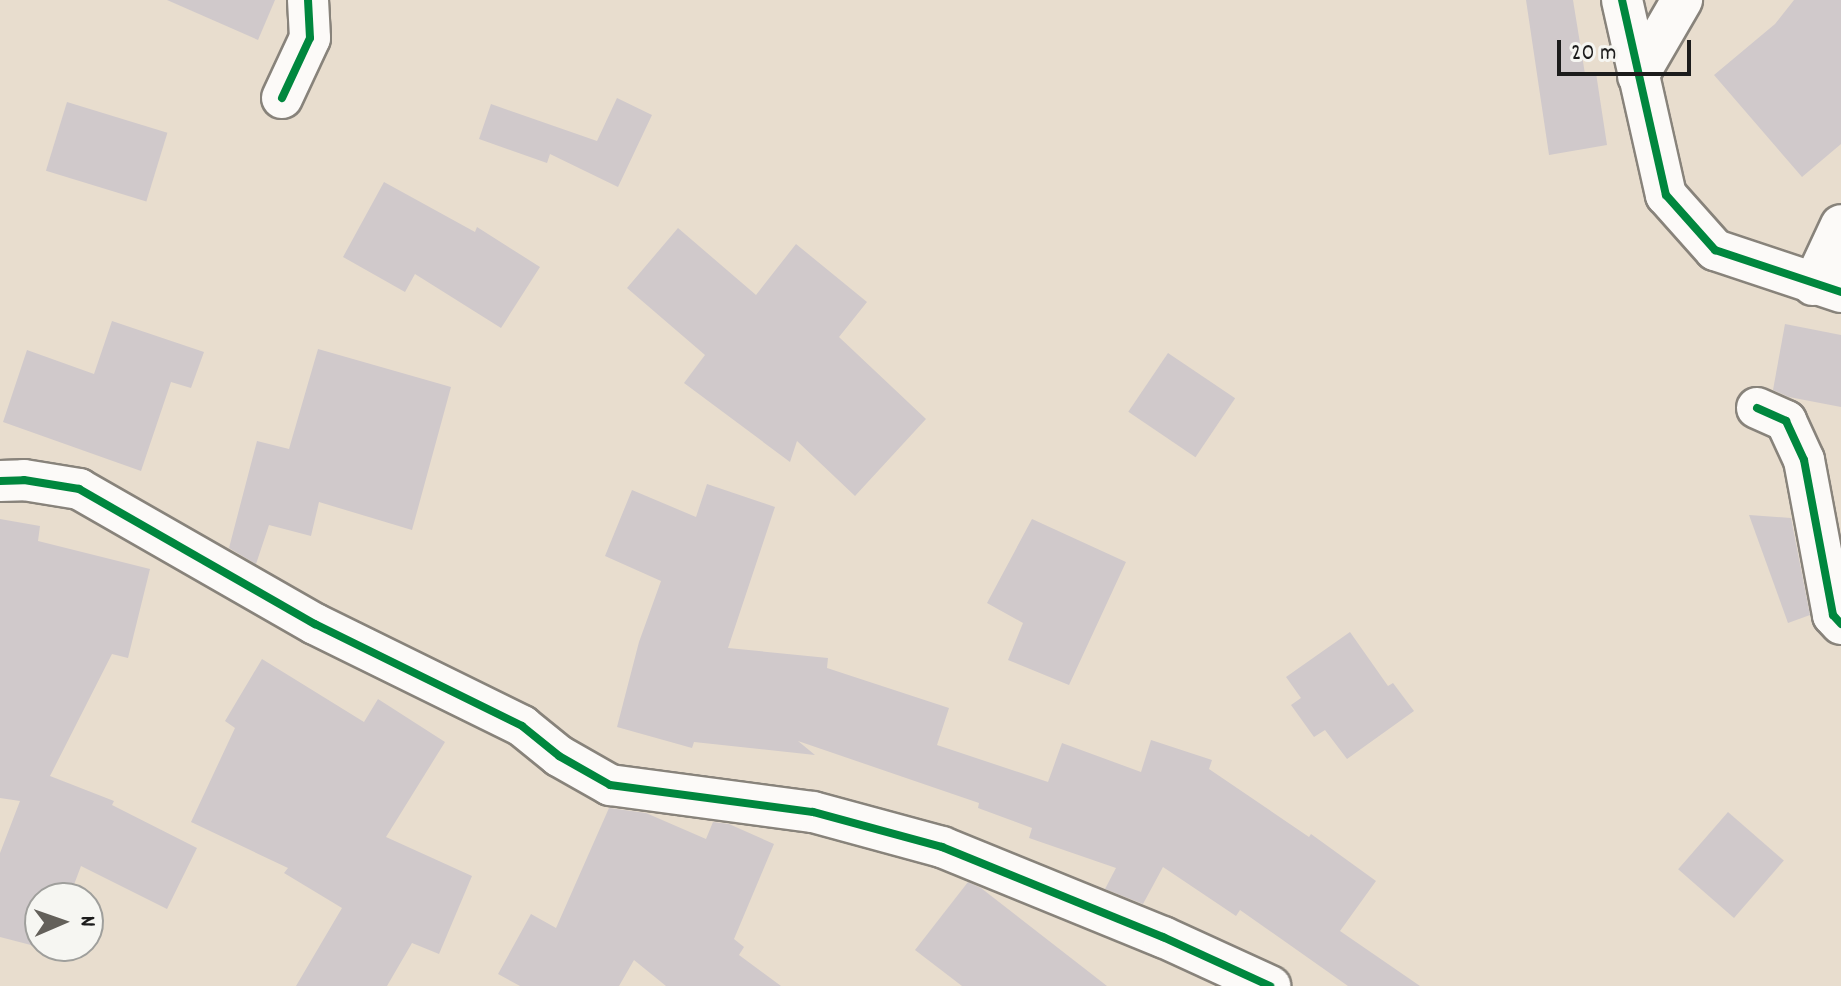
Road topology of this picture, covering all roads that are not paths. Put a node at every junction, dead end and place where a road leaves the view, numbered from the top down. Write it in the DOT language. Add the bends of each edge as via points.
graph roads {
  1 [pos="308,0"];
  2 [pos="1622,0"];
  3 [pos="1682,0"];
  4 [pos="1638,76"];
  5 [pos="282,98"];
  6 [pos="1841,225"];
  7 [pos="1827,288"];
  8 [pos="1757,408"];
  9 [pos="0,481"];
  10 [pos="1828,501"];
  11 [pos="1841,624"];
  12 [pos="1270,986"];
  1 -- 5 [label="street" via="310,38"];
  2 -- 4 [label="street"];
  3 -- 4 [label="street"];
  4 -- 7 [label="street" via="1666,195 1715,250"];
  6 -- 7 [label="street"];
  8 -- 10 [label="street" via="1786,421"];
  9 -- 12 [label="street" via="79,489 315,624 522,726 559,756 610,785 813,812 942,847"];
  10 -- 11 [label="street" via="1833,615"];
}
